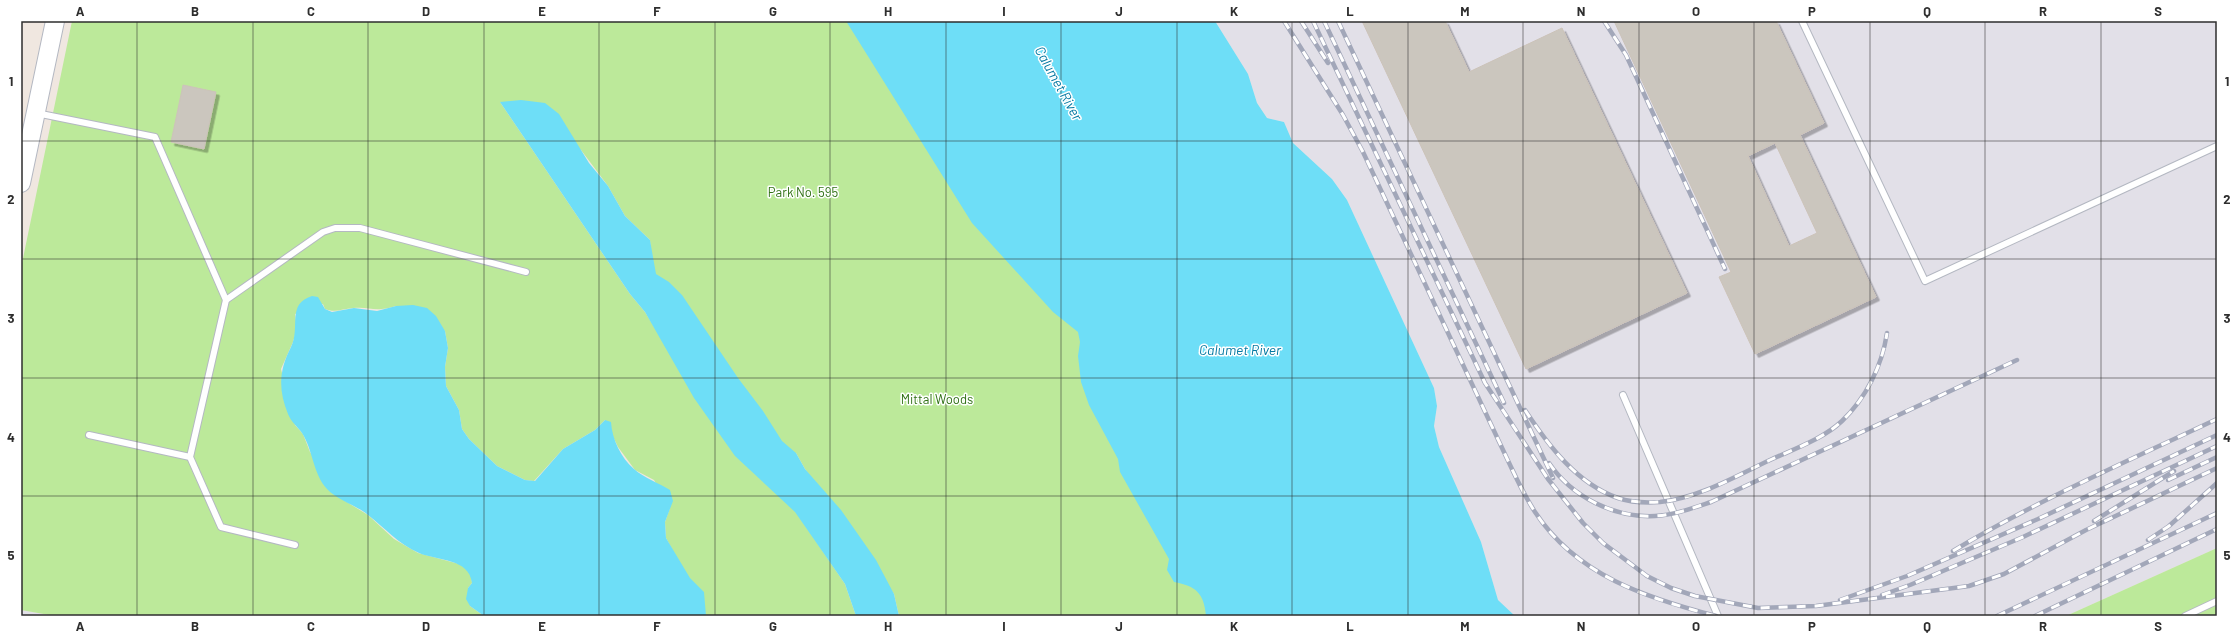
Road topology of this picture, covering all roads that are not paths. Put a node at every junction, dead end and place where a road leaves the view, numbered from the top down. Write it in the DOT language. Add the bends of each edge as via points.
graph roads {
  1 [pos="55,21"];
  2 [pos="1802,21"];
  3 [pos="36,113"];
  4 [pos="2217,146"];
  5 [pos="21,183"];
  6 [pos="526,272"];
  7 [pos="226,300"];
  8 [pos="1623,395"];
  9 [pos="89,434"];
  10 [pos="190,457"];
  11 [pos="296,545"];
  12 [pos="2217,601"];
  13 [pos="1718,616"];
  14 [pos="2185,616"];
  1 -- 3 [label="main road"];
  2 -- 4 [label="lane" via="1925,282"];
  3 -- 5 [label="main road"];
  3 -- 7 [label="lane" via="155,137"];
  6 -- 7 [label="lane" via="360,228 335,228 323,232"];
  7 -- 10 [label="lane"];
  8 -- 13 [label="lane"];
  9 -- 10 [label="lane"];
  10 -- 11 [label="lane" via="221,527"];
  12 -- 14 [label="lane"];
}
